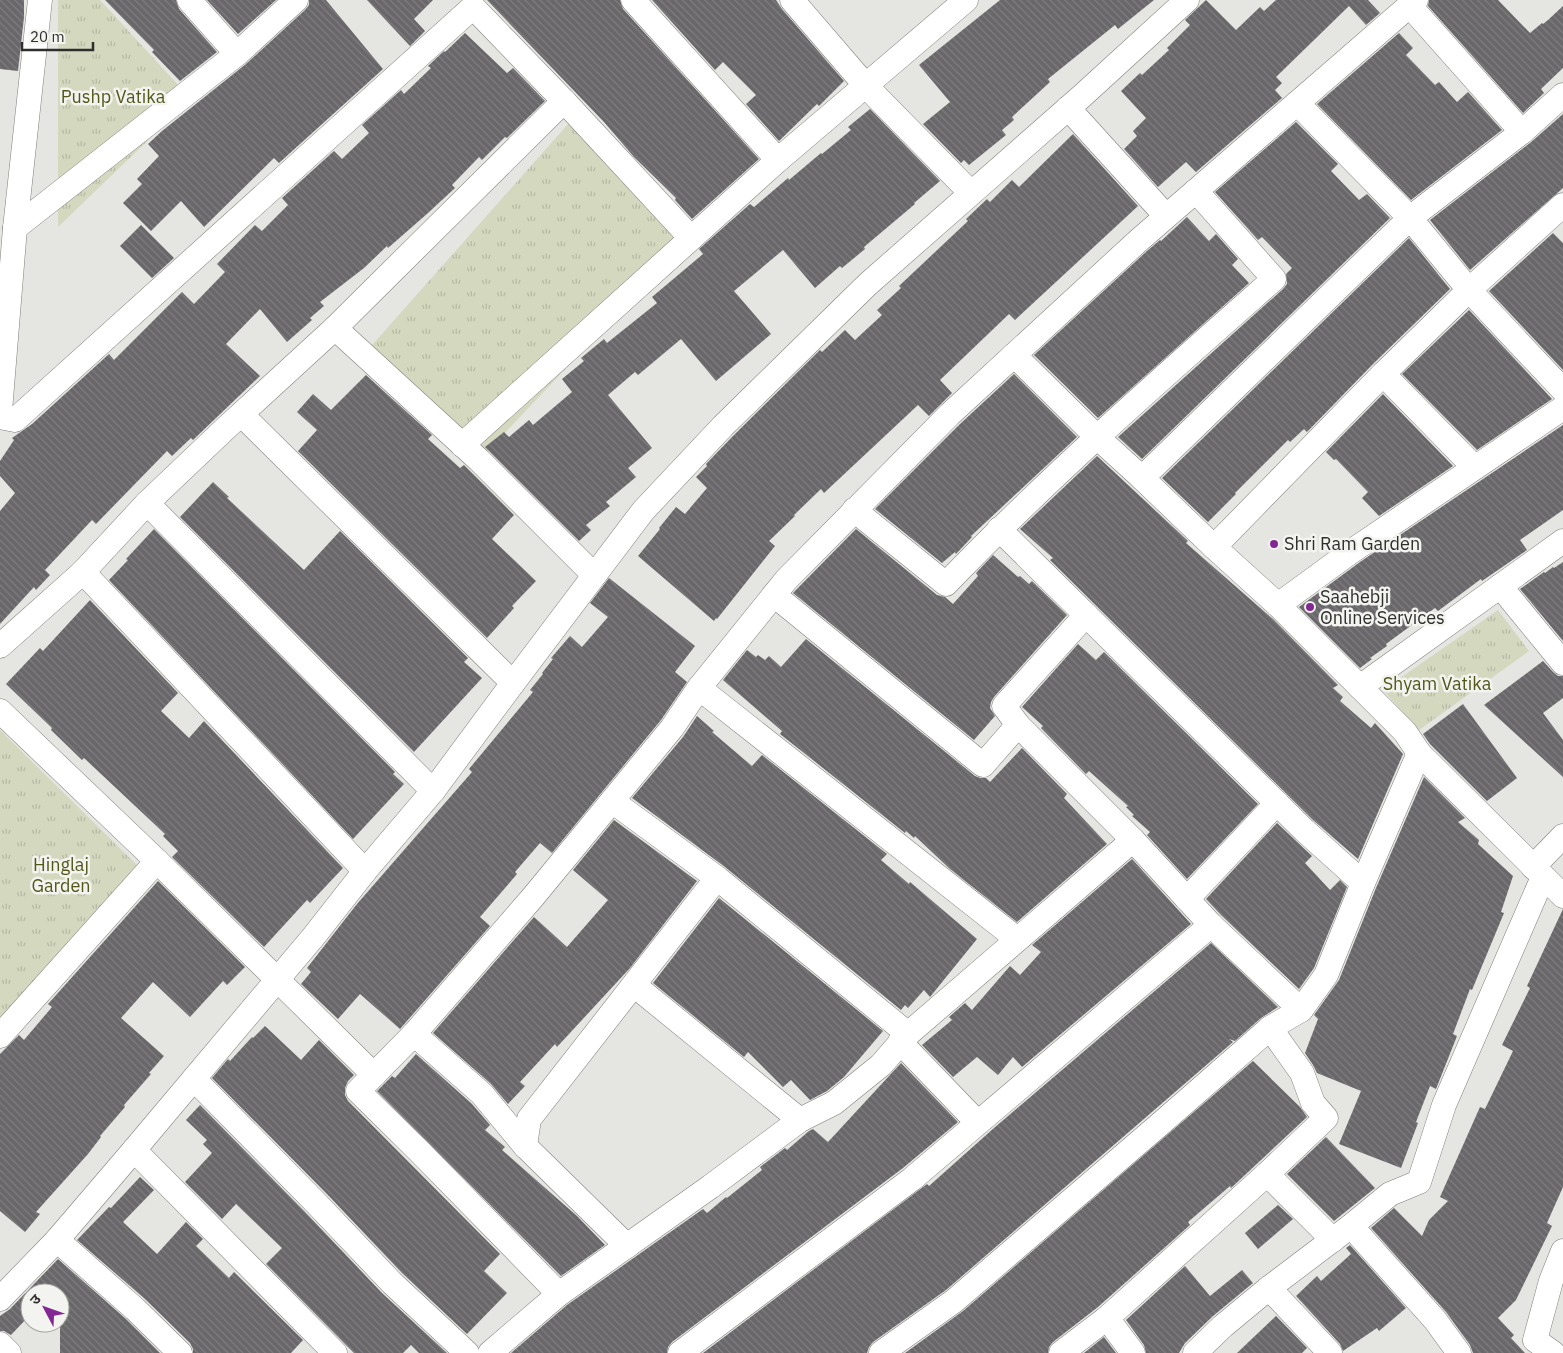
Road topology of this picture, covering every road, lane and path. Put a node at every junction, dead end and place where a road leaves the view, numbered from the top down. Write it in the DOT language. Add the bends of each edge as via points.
graph roads {
  1 [pos="40,0"];
  2 [pos="189,0"];
  3 [pos="296,0"];
  4 [pos="634,0"];
  5 [pos="792,0"];
  6 [pos="966,0"];
  7 [pos="1187,0"];
  8 [pos="1413,3"];
  9 [pos="470,4"];
  10 [pos="237,54"];
  11 [pos="866,86"];
  12 [pos="1563,95"];
  13 [pos="564,101"];
  14 [pos="1297,103"];
  15 [pos="1068,108"];
  16 [pos="1522,132"];
  17 [pos="778,160"];
  18 [pos="1196,191"];
  19 [pos="971,193"];
  20 [pos="1561,211"];
  21 [pos="1166,216"];
  22 [pos="1410,218"];
  23 [pos="15,228"];
  24 [pos="691,238"];
  25 [pos="1469,290"];
  26 [pos="335,328"];
  27 [pos="1014,355"];
  28 [pos="1383,374"];
  29 [pos="1563,390"];
  30 [pos="1563,408"];
  31 [pos="0,411"];
  32 [pos="242,415"];
  33 [pos="0,417"];
  34 [pos="1097,437"];
  35 [pos="462,444"];
  36 [pos="1474,467"];
  37 [pos="1142,478"];
  38 [pos="147,503"];
  39 [pos="854,510"];
  40 [pos="999,529"];
  41 [pos="1563,541"];
  42 [pos="1214,547"];
  43 [pos="82,572"];
  44 [pos="594,575"];
  45 [pos="1500,586"];
  46 [pos="774,594"];
  47 [pos="1278,605"];
  48 [pos="1086,615"];
  49 [pos="0,646"];
  50 [pos="1563,663"];
  51 [pos="512,683"];
  52 [pos="1360,687"];
  53 [pos="698,688"];
  54 [pos="0,711"];
  55 [pos="1018,725"];
  56 [pos="1419,753"];
  57 [pos="433,791"];
  58 [pos="612,801"];
  59 [pos="1277,803"];
  60 [pos="1563,836"];
  61 [pos="1133,840"];
  62 [pos="157,861"];
  63 [pos="365,871"];
  64 [pos="1538,872"];
  65 [pos="717,878"];
  66 [pos="1363,883"];
  67 [pos="1563,896"];
  68 [pos="1187,899"];
  69 [pos="1210,924"];
  70 [pos="1017,939"];
  71 [pos="278,979"];
  72 [pos="634,985"];
  73 [pos="1302,1010"];
  74 [pos="1270,1028"];
  75 [pos="414,1034"];
  76 [pos="0,1036"];
  77 [pos="904,1038"];
  78 [pos="374,1075"];
  79 [pos="194,1079"];
  80 [pos="800,1120"];
  81 [pos="977,1122"];
  82 [pos="525,1146"];
  83 [pos="134,1150"];
  84 [pos="1267,1174"];
  85 [pos="1351,1226"];
  86 [pos="57,1240"];
  87 [pos="1333,1240"];
  88 [pos="627,1246"];
  89 [pos="1563,1251"];
  90 [pos="1269,1288"];
  91 [pos="559,1294"];
  92 [pos="0,1298"];
  93 [pos="1107,1318"];
  94 [pos="0,1344"];
  95 [pos="1545,1351"];
  96 [pos="9,1353"];
  97 [pos="180,1353"];
  98 [pos="335,1353"];
  99 [pos="467,1353"];
  100 [pos="490,1353"];
  101 [pos="680,1353"];
  102 [pos="881,1353"];
  103 [pos="1061,1353"];
  104 [pos="1133,1353"];
  105 [pos="1195,1353"];
  106 [pos="1330,1353"];
  107 [pos="1459,1353"];
  1 -- 23 [label="street"];
  2 -- 10 [label="street"];
  3 -- 10 [label="street"];
  4 -- 17 [label="street"];
  5 -- 11 [label="street"];
  6 -- 11 [label="street"];
  7 -- 15 [label="street"];
  8 -- 14 [label="street"];
  8 -- 16 [label="street"];
  9 -- 13 [label="street"];
  9 -- 33 [label="street" via="16,420"];
  10 -- 23 [label="street"];
  11 -- 17 [label="street"];
  11 -- 19 [label="street"];
  12 -- 16 [label="street"];
  13 -- 24 [label="street"];
  13 -- 26 [label="street"];
  14 -- 18 [label="street"];
  14 -- 22 [label="street"];
  15 -- 19 [label="street"];
  15 -- 21 [label="street"];
  16 -- 22 [label="street"];
  17 -- 24 [label="street"];
  18 -- 21 [label="street"];
  18 -- 34 [label="street" via="1274,279"];
  19 -- 44 [label="street" via="868,284 723,426 643,511"];
  20 -- 25 [label="street"];
  21 -- 27 [label="street"];
  22 -- 25 [label="street"];
  22 -- 37 [label="street"];
  23 -- 31 [label="street"];
  24 -- 35 [label="street"];
  25 -- 28 [label="street"];
  25 -- 29 [label="street"];
  26 -- 32 [label="street"];
  26 -- 35 [label="street"];
  27 -- 34 [label="street"];
  27 -- 39 [label="street"];
  28 -- 36 [label="street"];
  28 -- 42 [label="street"];
  30 -- 36 [label="street"];
  32 -- 38 [label="street"];
  32 -- 51 [label="street"];
  34 -- 37 [label="street"];
  34 -- 40 [label="street"];
  35 -- 44 [label="street"];
  36 -- 47 [label="street"];
  37 -- 42 [label="street"];
  38 -- 43 [label="street"];
  38 -- 57 [label="street"];
  39 -- 40 [label="street" via="946,584"];
  39 -- 46 [label="street"];
  40 -- 48 [label="street"];
  41 -- 45 [label="street"];
  42 -- 47 [label="street"];
  43 -- 49 [label="street"];
  43 -- 63 [label="street"];
  44 -- 51 [label="street"];
  45 -- 50 [label="street"];
  45 -- 52 [label="street"];
  46 -- 53 [label="street"];
  46 -- 55 [label="street" via="983,765"];
  47 -- 52 [label="street"];
  48 -- 55 [label="street" via="1004,706"];
  48 -- 59 [label="street"];
  51 -- 57 [label="street"];
  52 -- 56 [label="street" via="1405,732"];
  53 -- 58 [label="street" via="672,728"];
  53 -- 70 [label="street"];
  54 -- 62 [label="street"];
  55 -- 61 [label="street"];
  56 -- 64 [label="street"];
  56 -- 66 [label="street"];
  57 -- 63 [label="street"];
  58 -- 65 [label="street"];
  58 -- 75 [label="street"];
  59 -- 66 [label="street"];
  59 -- 68 [label="street"];
  60 -- 64 [label="street"];
  61 -- 68 [label="street"];
  61 -- 70 [label="street"];
  62 -- 71 [label="street"];
  62 -- 76 [label="street"];
  63 -- 71 [label="street"];
  64 -- 67 [label="street"];
  64 -- 85 [label="street" via="1444,1105 1419,1182 1390,1194"];
  65 -- 72 [label="street"];
  65 -- 77 [label="street"];
  66 -- 73 [label="street" via="1326,975"];
  68 -- 69 [label="street"];
  69 -- 73 [label="street"];
  69 -- 81 [label="street"];
  70 -- 77 [label="street"];
  71 -- 78 [label="street"];
  71 -- 79 [label="street"];
  72 -- 80 [label="street"];
  72 -- 82 [label="street" via="529,1119"];
  73 -- 74 [label="street"];
  74 -- 84 [label="street" via="1302,1073 1313,1103 1326,1118"];
  74 -- 102 [label="street" via="954,1301"];
  75 -- 78 [label="street"];
  75 -- 82 [label="street" via="482,1094"];
  77 -- 80 [label="street" via="881,1065 834,1103"];
  77 -- 81 [label="street"];
  78 -- 91 [label="street" via="358,1091"];
  79 -- 83 [label="street"];
  79 -- 99 [label="street" via="392,1283"];
  80 -- 88 [label="street"];
  81 -- 101 [label="street" via="912,1179"];
  82 -- 88 [label="street"];
  83 -- 86 [label="street"];
  83 -- 98 [label="street"];
  84 -- 87 [label="street"];
  84 -- 93 [label="street"];
  85 -- 87 [label="street"];
  85 -- 107 [label="street" via="1435,1320"];
  86 -- 92 [label="street"];
  86 -- 97 [label="street"];
  87 -- 90 [label="street"];
  88 -- 91 [label="street"];
  89 -- 95 [label="street" via="1535,1340"];
  90 -- 105 [label="street"];
  90 -- 106 [label="street"];
  91 -- 100 [label="street"];
  93 -- 103 [label="street"];
  93 -- 104 [label="street"];
  94 -- 96 [label="street"];
}
